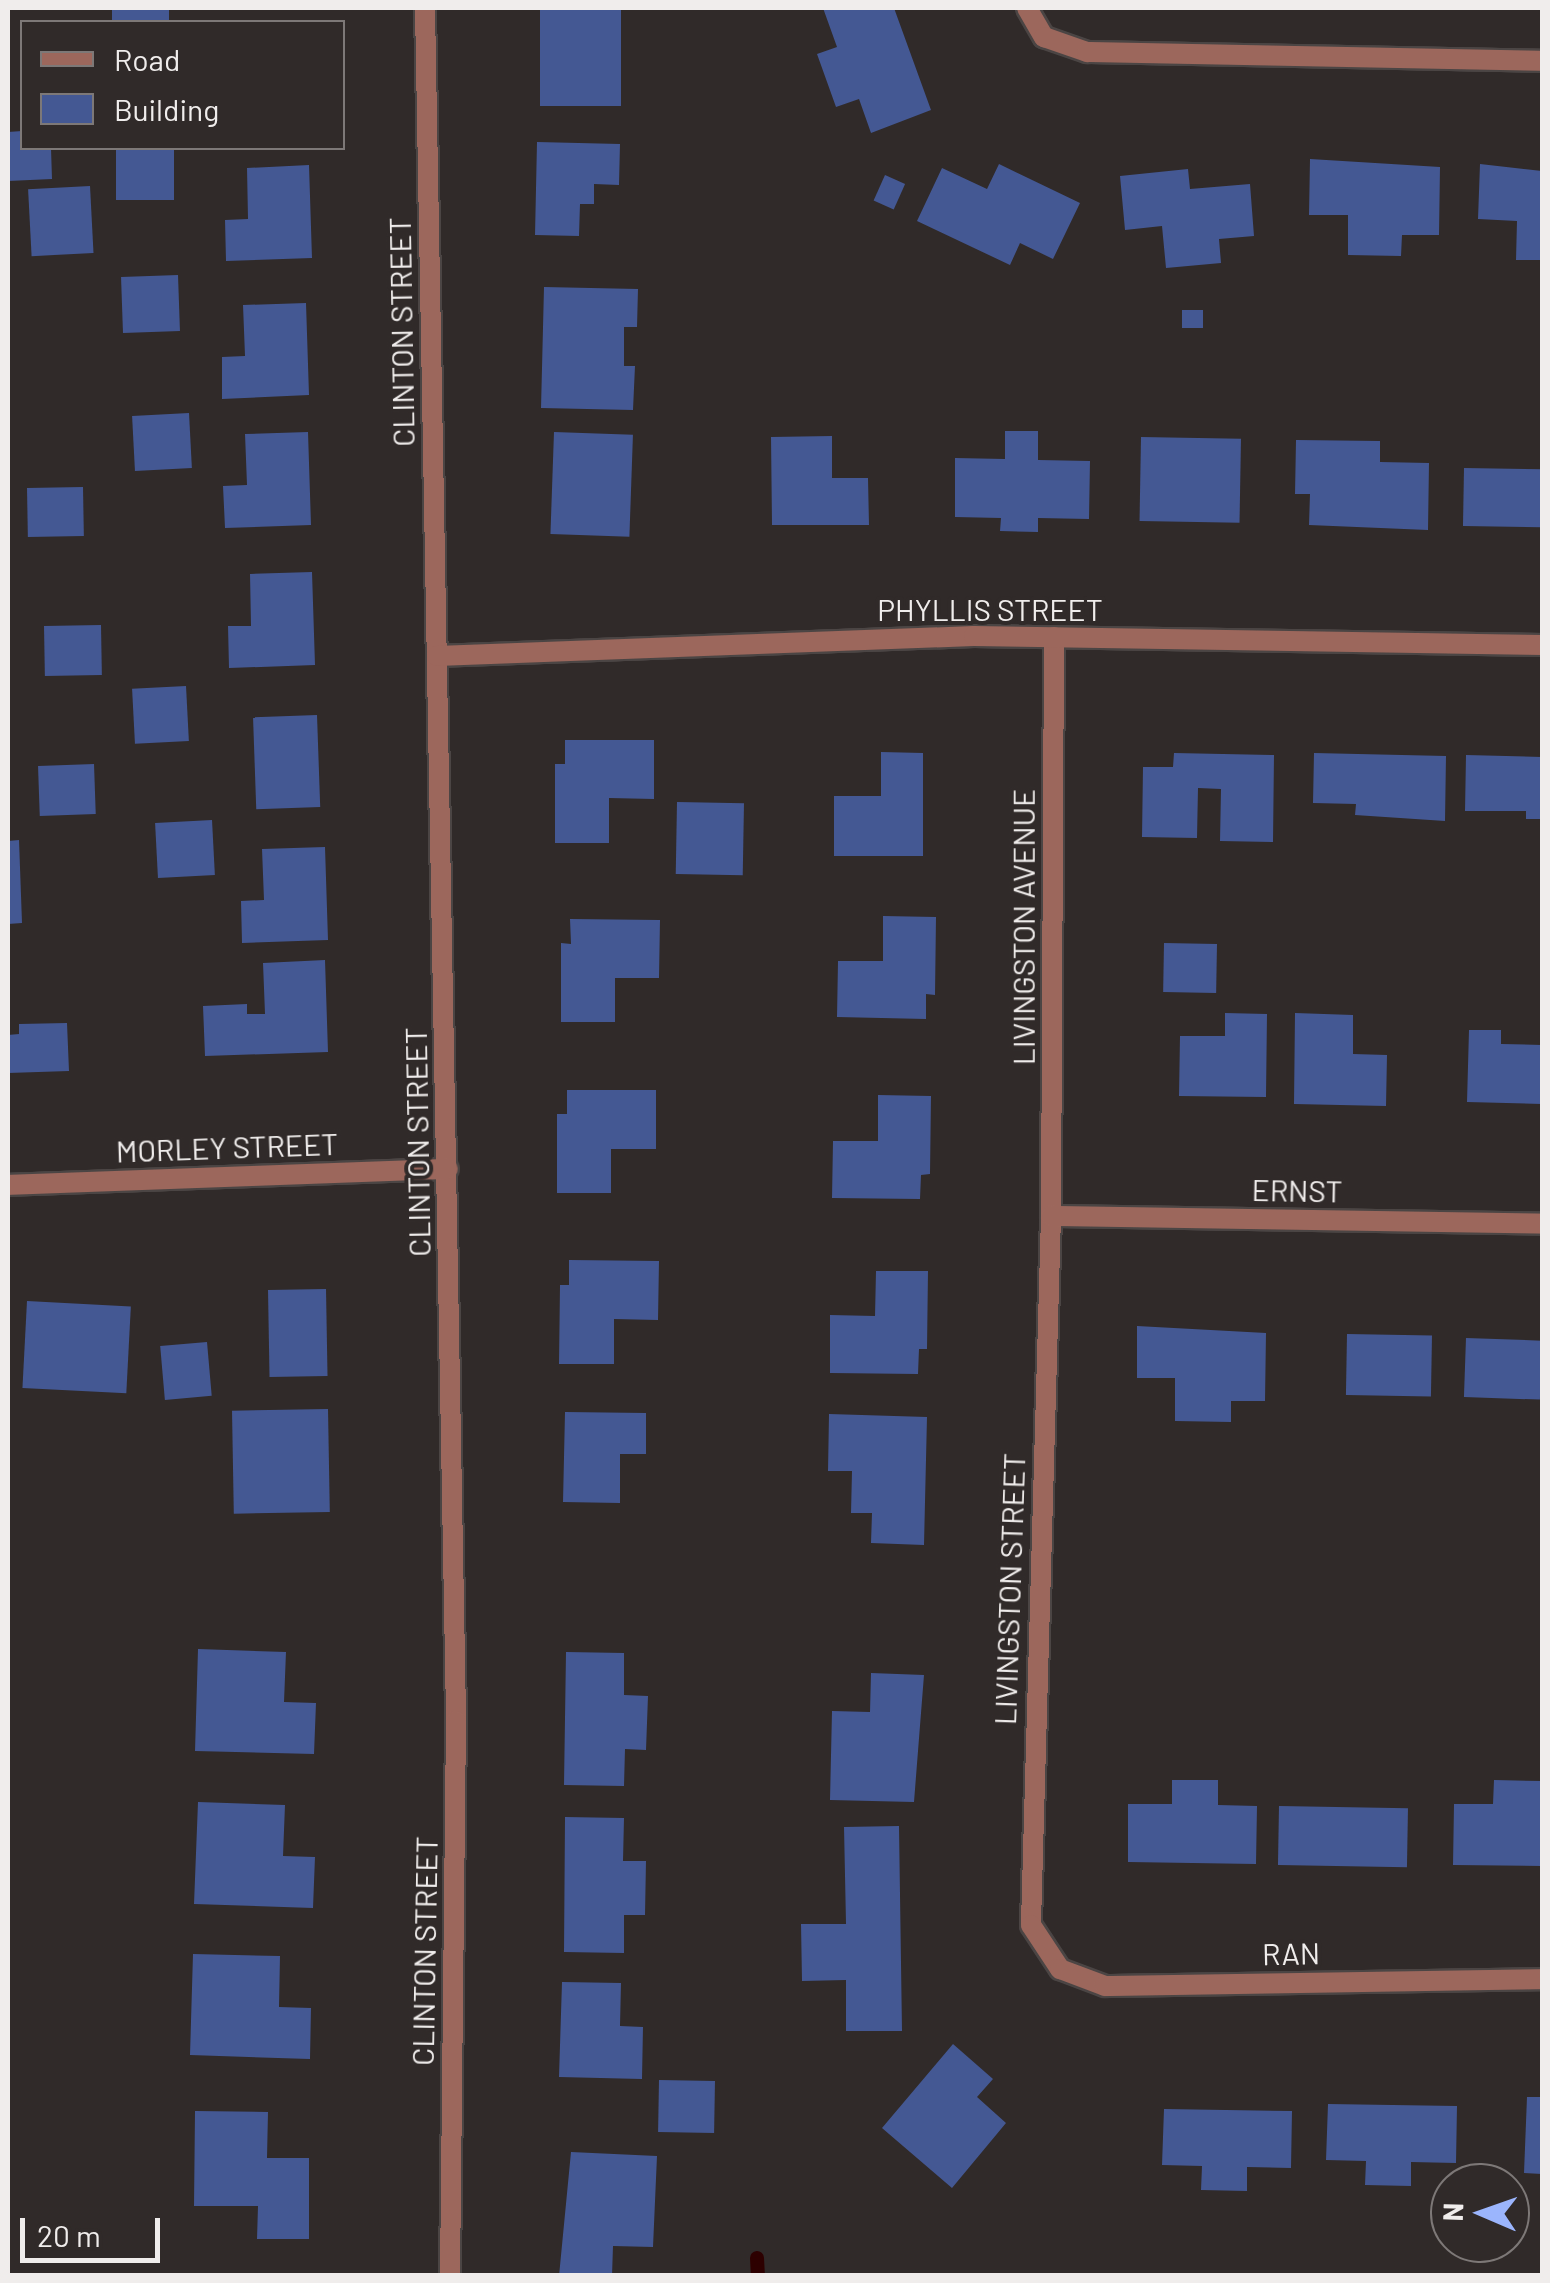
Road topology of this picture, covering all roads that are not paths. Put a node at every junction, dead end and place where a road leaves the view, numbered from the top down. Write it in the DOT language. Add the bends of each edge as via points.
graph roads {
  1 [pos="425,8"];
  2 [pos="1027,8"];
  3 [pos="1542,61"];
  4 [pos="1054,637"];
  5 [pos="1542,645"];
  6 [pos="437,656"];
  7 [pos="448,1168"];
  8 [pos="8,1185"];
  9 [pos="1051,1216"];
  10 [pos="1542,1224"];
  11 [pos="1050,1958"];
  12 [pos="1542,1980"];
  13 [pos="450,2276"];
  1 -- 6 [label="street, CLINTON STREET"];
  2 -- 3 [label="street" via="1044,37 1087,52"];
  4 -- 5 [label="street, PHYLLIS STREET"];
  4 -- 6 [label="street, PHYLLIS STREET"];
  4 -- 9 [label="street, LIVINGSTON AVENUE"];
  6 -- 7 [label="street, CLINTON STREET"];
  7 -- 8 [label="street, MORLEY STREET"];
  7 -- 13 [label="street, CLINTON STREET" via="456,1721"];
  9 -- 10 [label="street, ERNST"];
  9 -- 11 [label="street, LIVINGSTON STREET" via="1029,1907"];
  11 -- 12 [label="street, RAN" via="1079,1981 1105,1986"];
}
